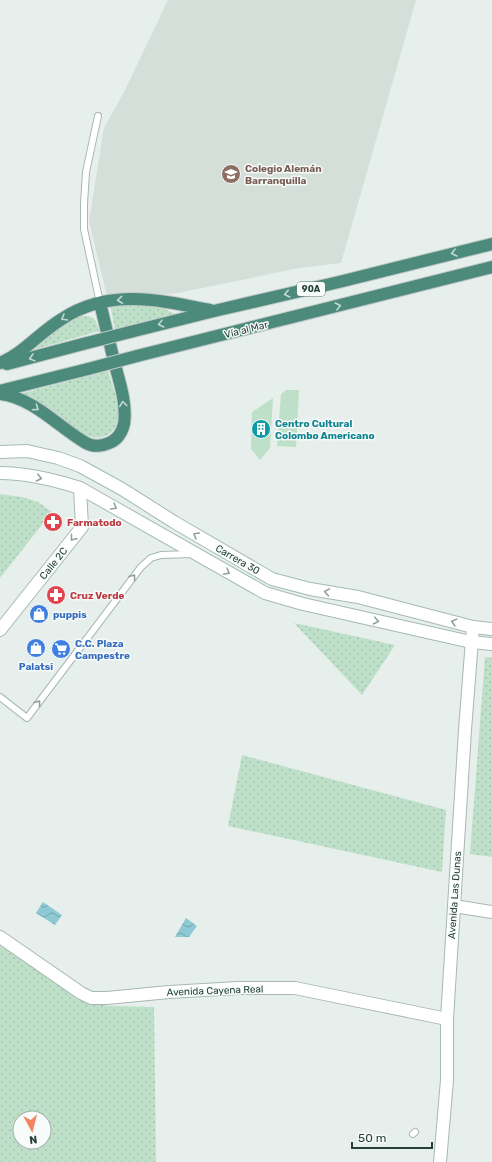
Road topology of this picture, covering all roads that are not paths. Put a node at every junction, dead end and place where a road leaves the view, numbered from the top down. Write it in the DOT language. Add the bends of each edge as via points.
graph roads {
  1 [pos="98,116"];
  2 [pos="492,244"];
  3 [pos="492,267"];
  4 [pos="100,303"];
  5 [pos="214,311"];
  6 [pos="0,363"];
  7 [pos="0,366"];
  8 [pos="0,391"];
  9 [pos="0,394"];
  10 [pos="0,452"];
  11 [pos="0,473"];
  12 [pos="80,488"];
  13 [pos="195,554"];
  14 [pos="473,627"];
  15 [pos="492,629"];
  16 [pos="0,630"];
  17 [pos="471,642"];
  18 [pos="492,644"];
  19 [pos="0,697"];
  20 [pos="454,906"];
  21 [pos="492,912"];
  22 [pos="0,937"];
  23 [pos="447,1019"];
  24 [pos="440,1162"];
  1 -- 4 [label="lane" via="86,172 84,228"];
  2 -- 5 [label="highway, 90A, one-way"];
  8 -- 3 [label="highway, Vía al Mar / 90A, one-way, bridge"];
  5 -- 4 [label="highway, one-way" via="142,299"];
  4 -- 6 [label="highway, one-way" via="63,318 14,356"];
  9 -- 4 [label="highway, one-way" via="19,398 30,404 87,443 100,446 116,438 123,427 122,390"];
  5 -- 7 [label="highway, 90A, one-way, bridge"];
  14 -- 10 [label="street, Carrera 30, one-way" via="358,597 310,589 272,579 80,466 58,458 27,452"];
  11 -- 12 [label="street, Carrera 30, one-way" via="29,476"];
  12 -- 13 [label="street, Carrera 30, one-way"];
  12 -- 16 [label="street, Calle 2C, one-way" via="82,527"];
  13 -- 17 [label="street, Carrera 30, one-way" via="265,593"];
  19 -- 13 [label="lane, one-way" via="27,718 141,567 151,558 161,555"];
  14 -- 15 [label="street, Carrera 30"];
  14 -- 17 [label="street, Avenida Las Dunas"];
  17 -- 18 [label="street, Carrera 30"];
  17 -- 20 [label="street, Avenida Las Dunas"];
  20 -- 21 [label="street"];
  20 -- 23 [label="street, Avenida Las Dunas"];
  22 -- 23 [label="street, Avenida Cayena Real" via="91,998 238,988 295,988"];
  23 -- 24 [label="street, Avenida Las Dunas" via="447,1080"];
}
